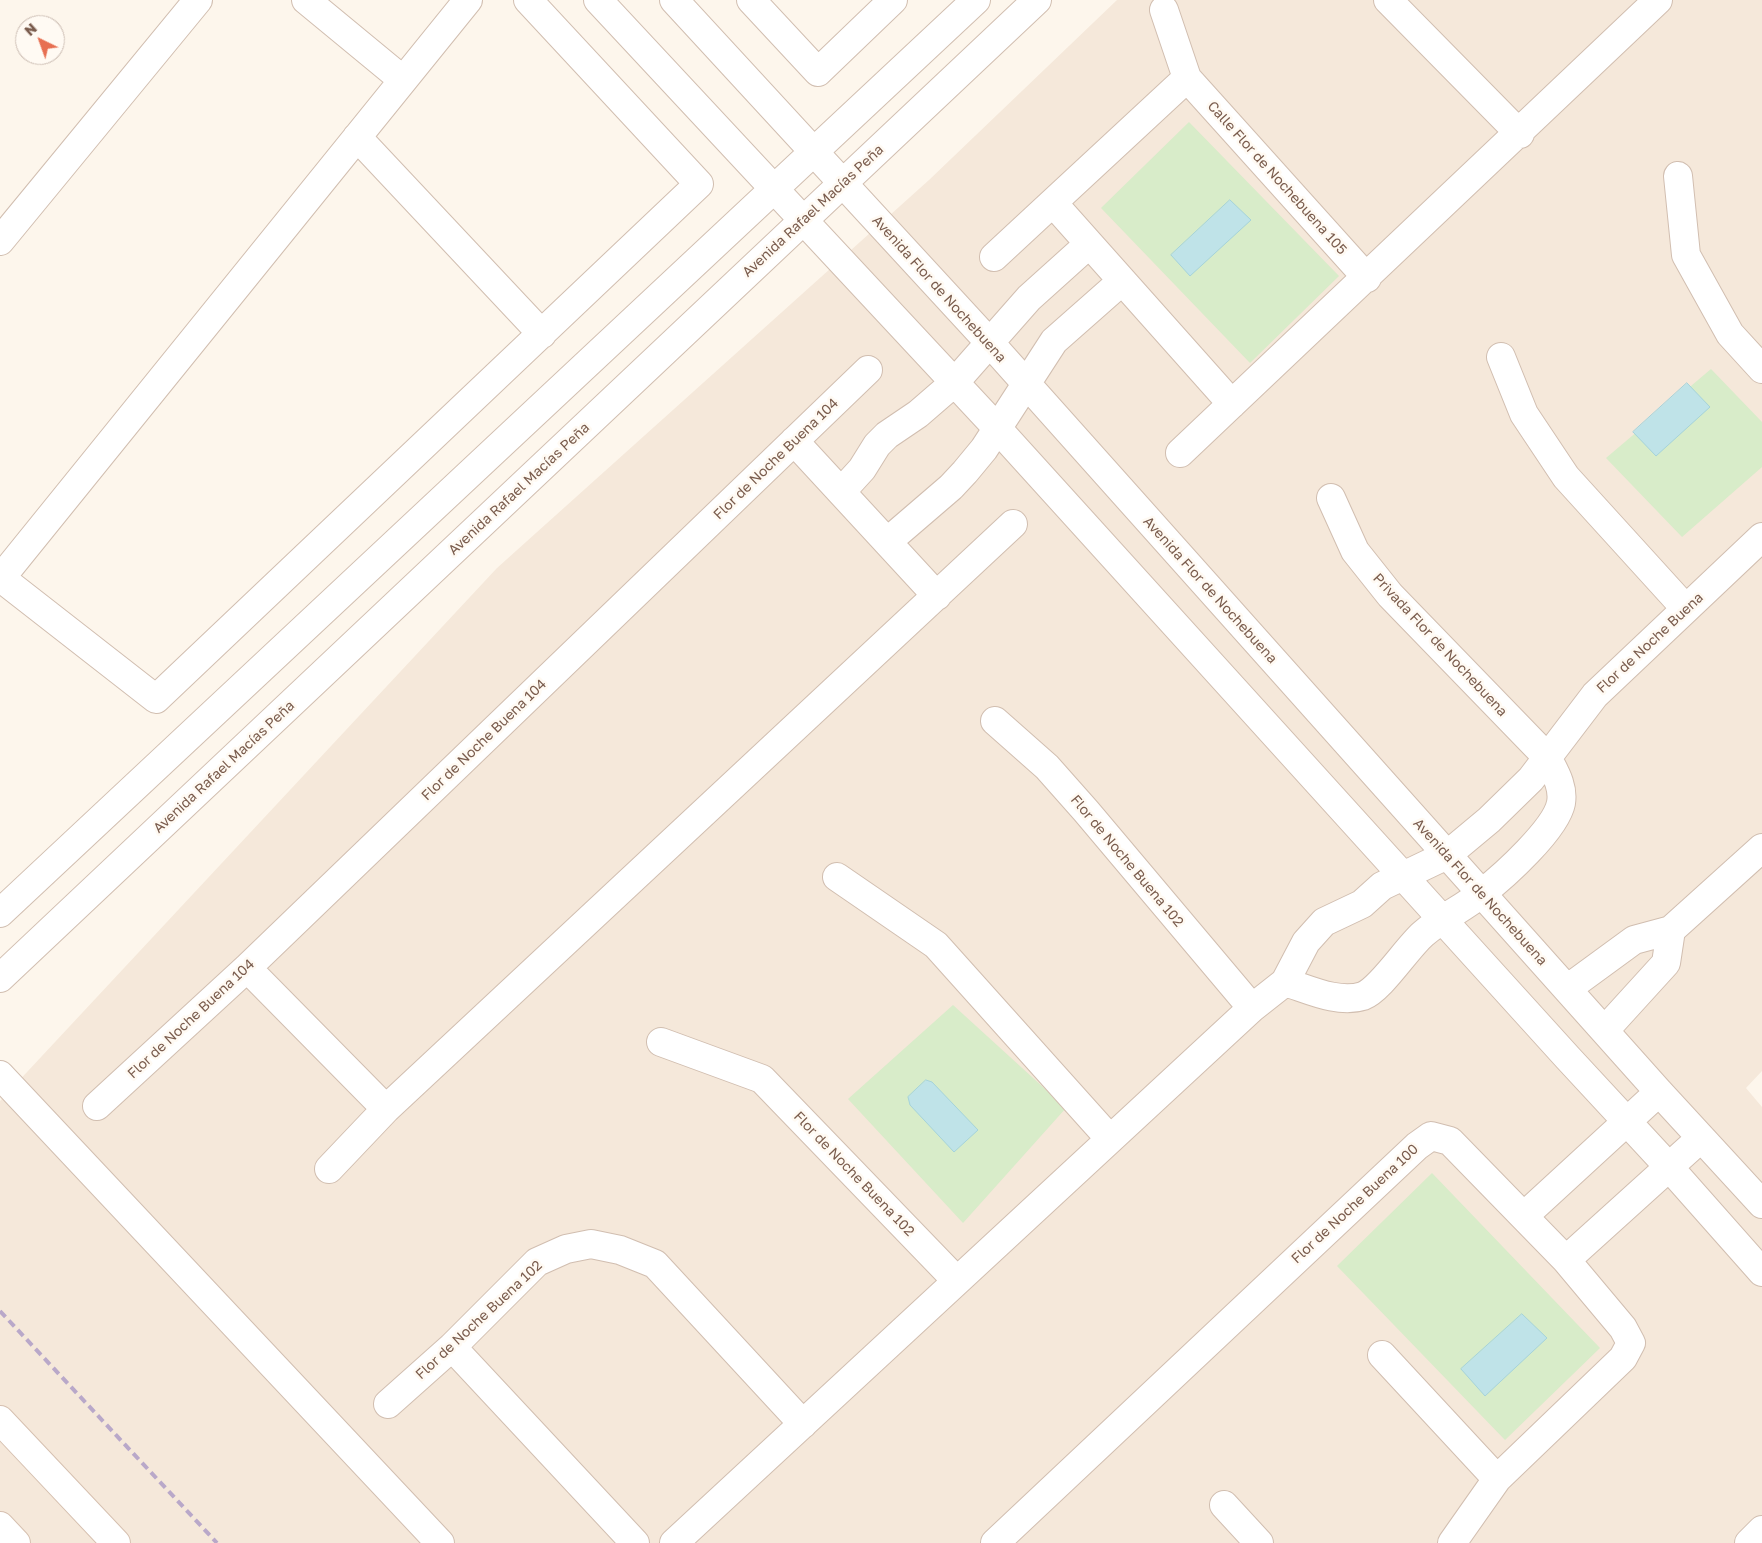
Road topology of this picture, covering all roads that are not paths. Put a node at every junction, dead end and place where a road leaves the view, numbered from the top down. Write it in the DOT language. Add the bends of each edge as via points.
graph roads {
  1 [pos="198,0"];
  2 [pos="306,0"];
  3 [pos="468,0"];
  4 [pos="528,0"];
  5 [pos="598,0"];
  6 [pos="674,0"];
  7 [pos="751,0"];
  8 [pos="893,0"];
  9 [pos="976,0"];
  10 [pos="1037,0"];
  11 [pos="1388,0"];
  12 [pos="1658,0"];
  13 [pos="1164,10"];
  14 [pos="1187,78"];
  15 [pos="403,80"];
  16 [pos="1520,134"];
  17 [pos="357,137"];
  18 [pos="814,152"];
  19 [pos="1678,176"];
  20 [pos="843,183"];
  21 [pos="774,189"];
  22 [pos="1053,203"];
  23 [pos="804,220"];
  24 [pos="0,241"];
  25 [pos="1088,244"];
  26 [pos="994,258"];
  27 [pos="1367,278"];
  28 [pos="1122,281"];
  29 [pos="542,334"];
  30 [pos="990,343"];
  31 [pos="1502,357"];
  32 [pos="1762,369"];
  33 [pos="868,370"];
  34 [pos="955,382"];
  35 [pos="1026,384"];
  36 [pos="1232,404"];
  37 [pos="997,428"];
  38 [pos="794,441"];
  39 [pos="1180,454"];
  40 [pos="841,492"];
  41 [pos="1332,498"];
  42 [pos="1013,524"];
  43 [pos="1762,537"];
  44 [pos="887,542"];
  45 [pos="1,578"];
  46 [pos="937,596"];
  47 [pos="1686,609"];
  48 [pos="995,721"];
  49 [pos="1547,756"];
  50 [pos="1762,848"];
  51 [pos="1448,855"];
  52 [pos="837,876"];
  53 [pos="1404,876"];
  54 [pos="1482,893"];
  55 [pos="0,913"];
  56 [pos="1442,920"];
  57 [pos="1671,930"];
  58 [pos="247,968"];
  59 [pos="0,978"];
  60 [pos="1285,982"];
  61 [pos="1567,988"];
  62 [pos="1252,1008"];
  63 [pos="1605,1030"];
  64 [pos="661,1042"];
  65 [pos="0,1076"];
  66 [pos="1659,1092"];
  67 [pos="97,1106"];
  68 [pos="386,1109"];
  69 [pos="1627,1121"];
  70 [pos="1701,1138"];
  71 [pos="1110,1139"];
  72 [pos="1669,1167"];
  73 [pos="329,1168"];
  74 [pos="1762,1204"];
  75 [pos="1524,1216"];
  76 [pos="1566,1260"];
  77 [pos="1762,1272"];
  78 [pos="957,1281"];
  79 [pos="452,1347"];
  80 [pos="1382,1355"];
  81 [pos="388,1404"];
  82 [pos="0,1420"];
  83 [pos="803,1424"];
  84 [pos="1497,1479"];
  85 [pos="1224,1505"];
  86 [pos="0,1526"];
  87 [pos="1762,1530"];
  88 [pos="16,1543"];
  89 [pos="116,1543"];
  90 [pos="440,1543"];
  91 [pos="635,1543"];
  92 [pos="674,1543"];
  93 [pos="995,1543"];
  94 [pos="1259,1543"];
  95 [pos="1452,1543"];
  96 [pos="1749,1543"];
  1 -- 24 [label="street"];
  2 -- 15 [label="street"];
  3 -- 15 [label="street"];
  4 -- 29 [label="street" via="699,184"];
  5 -- 21 [label="street"];
  6 -- 18 [label="street, Avenida Flor de Nochebuena"];
  7 -- 8 [label="street" via="818,72"];
  9 -- 18 [label="street"];
  10 -- 20 [label="street, Avenida Rafael Macías Peña"];
  11 -- 16 [label="street"];
  12 -- 16 [label="street"];
  13 -- 14 [label="street, Calle Flor de Nochebuena 105"];
  14 -- 22 [label="street"];
  14 -- 27 [label="street, Calle Flor de Nochebuena 105"];
  15 -- 17 [label="street"];
  16 -- 27 [label="street"];
  17 -- 29 [label="street"];
  17 -- 45 [label="street"];
  18 -- 20 [label="street, Avenida Flor de Nochebuena"];
  18 -- 21 [label="street"];
  19 -- 32 [label="street" via="1686,255 1730,334"];
  20 -- 23 [label="street, Avenida Rafael Macías Peña"];
  20 -- 30 [label="street, Avenida Flor de Nochebuena"];
  21 -- 23 [label="street"];
  21 -- 55 [label="street"];
  22 -- 25 [label="street"];
  22 -- 26 [label="street"];
  23 -- 34 [label="street"];
  23 -- 59 [label="street, Avenida Rafael Macías Peña"];
  25 -- 28 [label="street"];
  25 -- 30 [label="street" via="1029,298"];
  27 -- 36 [label="street"];
  28 -- 35 [label="street" via="1059,335"];
  28 -- 36 [label="street"];
  29 -- 45 [label="street" via="156,700"];
  30 -- 34 [label="street"];
  30 -- 35 [label="street, Avenida Flor de Nochebuena"];
  31 -- 47 [label="street" via="1524,414 1566,477"];
  33 -- 38 [label="street, Flor de Noche Buena 104"];
  34 -- 37 [label="street"];
  34 -- 40 [label="street" via="887,435"];
  35 -- 37 [label="street"];
  35 -- 51 [label="street, Avenida Flor de Nochebuena"];
  36 -- 39 [label="street"];
  37 -- 44 [label="street" via="984,449 951,487"];
  37 -- 53 [label="street"];
  38 -- 40 [label="street"];
  38 -- 58 [label="street, Flor de Noche Buena 104"];
  40 -- 44 [label="street"];
  41 -- 49 [label="street, Privada Flor de Nochebuena" via="1356,551 1390,595"];
  42 -- 46 [label="street"];
  43 -- 47 [label="street, Flor de Noche Buena"];
  44 -- 46 [label="street"];
  46 -- 68 [label="street"];
  47 -- 49 [label="street, Flor de Noche Buena" via="1595,695"];
  48 -- 62 [label="street, Flor de Noche Buena 102" via="1046,767 1086,811"];
  49 -- 51 [label="street, Flor de Noche Buena" via="1531,779"];
  49 -- 54 [label="street, Privada Flor de Nochebuena" via="1560,784 1562,801 1557,815 1523,855"];
  50 -- 57 [label="street"];
  51 -- 53 [label="street, Flor de Noche Buena"];
  51 -- 54 [label="street, Avenida Flor de Nochebuena"];
  52 -- 71 [label="street" via="936,945"];
  53 -- 56 [label="street"];
  53 -- 60 [label="street, Flor de Noche Buena" via="1382,886 1362,904 1324,922 1306,942"];
  54 -- 56 [label="street, Privada Flor de Nochebuena"];
  54 -- 61 [label="street, Avenida Flor de Nochebuena"];
  56 -- 60 [label="street, Privada Flor de Nochebuena" via="1407,948 1373,990 1363,996 1337,997"];
  56 -- 69 [label="street"];
  57 -- 61 [label="street" via="1634,940"];
  57 -- 63 [label="street" via="1666,963"];
  58 -- 67 [label="street, Flor de Noche Buena 104"];
  58 -- 68 [label="street"];
  60 -- 62 [label="street"];
  61 -- 63 [label="street, Avenida Flor de Nochebuena"];
  62 -- 71 [label="street"];
  63 -- 66 [label="street"];
  64 -- 78 [label="street, Flor de Noche Buena 102" via="762,1079"];
  65 -- 90 [label="street"];
  66 -- 69 [label="street"];
  66 -- 70 [label="street"];
  68 -- 73 [label="street"];
  69 -- 72 [label="street"];
  69 -- 75 [label="street"];
  70 -- 72 [label="street"];
  70 -- 74 [label="street"];
  71 -- 78 [label="street"];
  72 -- 76 [label="street"];
  72 -- 77 [label="street"];
  75 -- 76 [label="street, Flor de Noche Buena 100"];
  75 -- 93 [label="street, Flor de Noche Buena 100" via="1450,1141 1431,1136 1416,1146"];
  76 -- 84 [label="street, Flor de Noche Buena 100" via="1623,1328 1631,1343 1623,1358"];
  78 -- 83 [label="street"];
  79 -- 81 [label="street, Flor de Noche Buena 102"];
  79 -- 83 [label="street, Flor de Noche Buena 102" via="537,1262 566,1249 591,1244 620,1250 655,1264"];
  79 -- 91 [label="street"];
  80 -- 84 [label="street"];
  82 -- 89 [label="street"];
  83 -- 92 [label="street"];
  84 -- 95 [label="street, Flor de Noche Buena 100"];
  85 -- 94 [label="street"];
  86 -- 88 [label="street"];
  87 -- 96 [label="street"];
}
